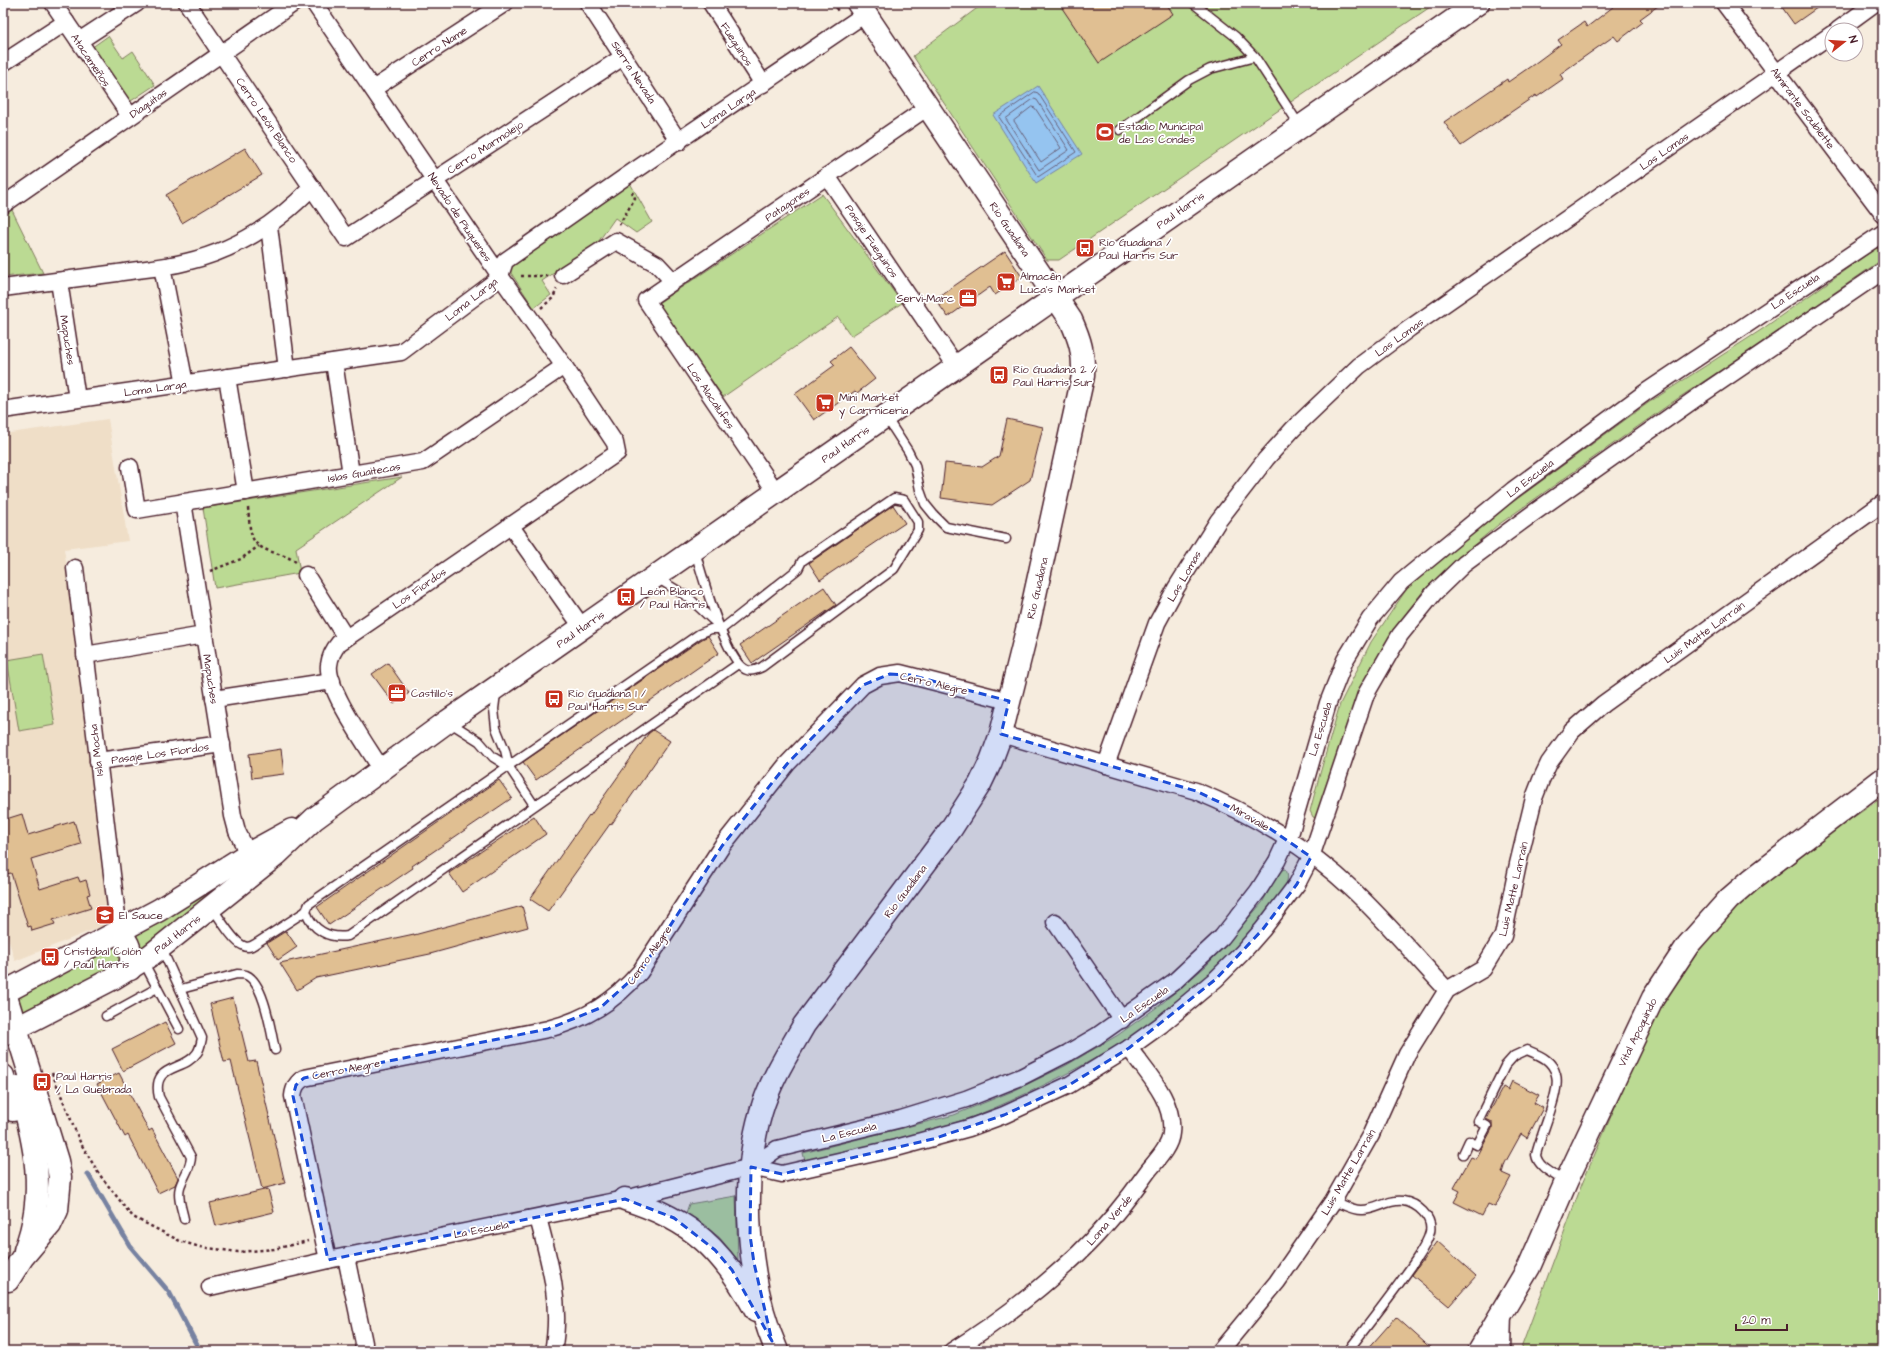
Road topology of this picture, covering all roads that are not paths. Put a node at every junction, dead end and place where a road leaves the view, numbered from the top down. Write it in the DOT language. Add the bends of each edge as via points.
graph roads {
  1 [pos="53,3"];
  2 [pos="137,3"];
  3 [pos="187,3"];
  4 [pos="294,3"];
  5 [pos="314,3"];
  6 [pos="505,3"];
  7 [pos="588,3"];
  8 [pos="711,3"];
  9 [pos="1193,3"];
  10 [pos="1478,3"];
  11 [pos="1724,3"];
  12 [pos="1875,3"];
  13 [pos="861,9"];
  14 [pos="66,22"];
  15 [pos="1849,22"];
  16 [pos="1824,40"];
  17 [pos="79,41"];
  18 [pos="221,53"];
  19 [pos="623,57"];
  20 [pos="1255,57"];
  21 [pos="3,63"];
  22 [pos="1777,73"];
  23 [pos="763,84"];
  24 [pos="373,89"];
  25 [pos="928,107"];
  26 [pos="130,116"];
  27 [pos="1300,126"];
  28 [pos="1120,130"];
  29 [pos="679,142"];
  30 [pos="827,176"];
  31 [pos="435,180"];
  32 [pos="312,187"];
  33 [pos="3,205"];
  34 [pos="1883,214"];
  35 [pos="268,226"];
  36 [pos="1883,233"];
  37 [pos="346,238"];
  38 [pos="162,266"];
  39 [pos="1883,271"];
  40 [pos="563,275"];
  41 [pos="500,276"];
  42 [pos="59,281"];
  43 [pos="673,281"];
  44 [pos="3,288"];
  45 [pos="1056,297"];
  46 [pos="646,300"];
  47 [pos="334,362"];
  48 [pos="564,366"];
  49 [pos="956,366"];
  50 [pos="287,369"];
  51 [pos="227,377"];
  52 [pos="184,384"];
  53 [pos="77,399"];
  54 [pos="3,410"];
  55 [pos="885,416"];
  56 [pos="617,453"];
  57 [pos="130,467"];
  58 [pos="351,474"];
  59 [pos="246,492"];
  60 [pos="776,492"];
  61 [pos="182,502"];
  62 [pos="1883,503"];
  63 [pos="510,525"];
  64 [pos="1006,539"];
  65 [pos="694,549"];
  66 [pos="75,568"];
  67 [pos="306,575"];
  68 [pos="654,577"];
  69 [pos="582,627"];
  70 [pos="722,629"];
  71 [pos="204,635"];
  72 [pos="346,638"];
  73 [pos="85,655"];
  74 [pos="738,664"];
  75 [pos="332,681"];
  76 [pos="496,687"];
  77 [pos="214,699"];
  78 [pos="1009,701"];
  79 [pos="448,721"];
  80 [pos="1001,734"];
  81 [pos="222,744"];
  82 [pos="98,762"];
  83 [pos="1106,765"];
  84 [pos="508,767"];
  85 [pos="381,769"];
  86 [pos="1883,780"];
  87 [pos="534,805"];
  88 [pos="314,819"];
  89 [pos="1287,840"];
  90 [pos="248,854"];
  91 [pos="1311,857"];
  92 [pos="211,907"];
  93 [pos="306,911"];
  94 [pos="1055,922"];
  95 [pos="128,927"];
  96 [pos="146,958"];
  97 [pos="157,988"];
  98 [pos="181,989"];
  99 [pos="1447,990"];
  100 [pos="4,991"];
  101 [pos="106,1016"];
  102 [pos="1122,1020"];
  103 [pos="179,1029"];
  104 [pos="9,1032"];
  105 [pos="1129,1048"];
  106 [pos="275,1050"];
  107 [pos="3,1076"];
  108 [pos="1463,1154"];
  109 [pos="751,1167"];
  110 [pos="1566,1182"];
  111 [pos="625,1199"];
  112 [pos="1333,1201"];
  113 [pos="538,1218"];
  114 [pos="184,1219"];
  115 [pos="346,1257"];
  116 [pos="328,1260"];
  117 [pos="6,1284"];
  118 [pos="210,1287"];
  119 [pos="1503,1312"];
  120 [pos="774,1346"];
  121 [pos="1351,1347"];
  122 [pos="363,1351"];
  123 [pos="553,1351"];
  124 [pos="952,1351"];
  125 [pos="1220,1351"];
  126 [pos="1478,1351"];
  127 [pos="1502,1351"];
  1 -- 14 [label="street, Atacameños"];
  2 -- 17 [label="street"];
  3 -- 18 [label="street, Cerro León Blanco"];
  4 -- 18 [label="street, Diaguitas"];
  5 -- 24 [label="street, Nevado de Piuquenes"];
  6 -- 24 [label="street, Cerro Name"];
  7 -- 19 [label="street, Sierra Nevada"];
  8 -- 23 [label="street, Fueguinos"];
  9 -- 20 [label="lane" via="1236,37"];
  10 -- 27 [label="street, Paul Harris"];
  11 -- 22 [label="street, Almirante Soublette"];
  12 -- 15 [label="street"];
  13 -- 23 [label="street, Loma Larga"];
  13 -- 25 [label="street, Río Guadiana"];
  14 -- 17 [label="street, Atacameños"];
  14 -- 21 [label="street"];
  16 -- 22 [label="street, Las Lomas"];
  17 -- 26 [label="street, Atacameños"];
  18 -- 26 [label="street, Diaguitas"];
  18 -- 32 [label="street, Cerro León Blanco"];
  19 -- 29 [label="street, Sierra Nevada"];
  19 -- 31 [label="street, Cerro Marmolejo"];
  20 -- 27 [label="lane"];
  20 -- 28 [label="lane" via="1210,68"];
  22 -- 34 [label="street, Almirante Soublette"];
  22 -- 83 [label="street, Las Lomas" via="1410,328 1360,366 1293,429 1241,489 1176,588 1157,623"];
  23 -- 29 [label="street, Loma Larga"];
  24 -- 31 [label="street, Nevado de Piuquenes"];
  25 -- 30 [label="street, Patagones"];
  25 -- 45 [label="street, Río Guadiana"];
  26 -- 33 [label="street, Diaguitas"];
  27 -- 45 [label="street, Paul Harris"];
  29 -- 41 [label="street, Loma Larga" via="505,261"];
  30 -- 43 [label="street, Patagones"];
  30 -- 49 [label="street, Pasaje Fueguinos"];
  31 -- 37 [label="street, Cerro Marmolejo"];
  31 -- 41 [label="street, Nevado de Piuquenes"];
  32 -- 35 [label="street"];
  32 -- 37 [label="street, Cerro León Blanco"];
  35 -- 38 [label="street" via="214,254 185,263"];
  35 -- 50 [label="street"];
  36 -- 89 [label="street, La Escuela" via="1646,392 1513,490 1401,582 1363,629 1345,660 1336,681"];
  38 -- 42 [label="street"];
  38 -- 52 [label="street"];
  39 -- 91 [label="street, La Escuela" via="1532,514 1464,564 1434,593 1400,635 1366,694"];
  40 -- 43 [label="street" via="616,240 657,264"];
  41 -- 47 [label="street, Loma Larga" via="401,352"];
  41 -- 48 [label="street, Nevado de Piuquenes"];
  42 -- 44 [label="street"];
  42 -- 53 [label="street, Mapuches"];
  43 -- 46 [label="street, Patagones"];
  45 -- 49 [label="street, Paul Harris"];
  45 -- 78 [label="street, Río Guadiana" via="1080,340 1084,357 1083,376 1031,614"];
  46 -- 60 [label="street, Los Alacalufes"];
  47 -- 50 [label="street, Loma Larga"];
  47 -- 58 [label="street"];
  48 -- 56 [label="street, Nevado de Piuquenes" via="615,443"];
  48 -- 58 [label="street, Islas Guaitecas" via="423,462"];
  49 -- 55 [label="street, Paul Harris"];
  50 -- 51 [label="street, Loma Larga"];
  51 -- 52 [label="street, Loma Larga"];
  51 -- 59 [label="street"];
  52 -- 53 [label="street, Loma Larga"];
  53 -- 54 [label="street, Loma Larga"];
  55 -- 60 [label="street, Paul Harris"];
  55 -- 64 [label="lane" via="908,451 925,504 934,516 946,527"];
  56 -- 63 [label="street, Los Fiordos"];
  57 -- 61 [label="street, Islas Guaitecas" via="137,510"];
  58 -- 59 [label="street, Islas Guaitecas"];
  59 -- 61 [label="street, Islas Guaitecas"];
  60 -- 65 [label="street, Paul Harris"];
  61 -- 71 [label="street, Mapuches"];
  62 -- 99 [label="street, Luis Matte Larraín" via="1603,704 1572,731 1549,763 1534,798 1503,936 1483,969"];
  63 -- 69 [label="street"];
  63 -- 72 [label="street, Los Fiordos"];
  65 -- 68 [label="street, Paul Harris"];
  65 -- 70 [label="lane" via="710,601"];
  66 -- 73 [label="street, Isla Mocha"];
  67 -- 72 [label="street"];
  68 -- 69 [label="street, Paul Harris"];
  68 -- 70 [label="lane" via="688,597"];
  69 -- 76 [label="street, Paul Harris"];
  70 -- 74 [label="lane" via="725,641"];
  70 -- 74 [label="lane" via="798,569 802,561 894,498 904,500 915,515 918,530 894,569 762,667 747,670"];
  70 -- 84 [label="lane" via="711,629 699,634"];
  71 -- 73 [label="street"];
  71 -- 77 [label="street, Mapuches"];
  72 -- 75 [label="street, Los Fiordos" via="339,643 330,657"];
  73 -- 82 [label="street, Isla Mocha"];
  74 -- 87 [label="lane"];
  75 -- 77 [label="street"];
  75 -- 85 [label="street, Los Fiordos" via="342,705"];
  76 -- 79 [label="street, Paul Harris"];
  76 -- 84 [label="lane" via="496,728 505,750"];
  77 -- 81 [label="street, Mapuches"];
  78 -- 80 [label="street, Río Guadiana"];
  78 -- 116 [label="street, Cerro Alegre" via="900,673 871,680 863,685 787,764 722,846 640,972 600,1008 578,1020 548,1029 299,1080 293,1090 293,1096"];
  79 -- 84 [label="lane" via="479,741 493,757"];
  79 -- 85 [label="street, Paul Harris"];
  80 -- 83 [label="street, Miravalle"];
  80 -- 109 [label="street, Río Guadiana" via="980,784 965,807 804,1025 784,1058 761,1111"];
  81 -- 82 [label="street, Pasaje Los Fiordos"];
  81 -- 90 [label="street, Mapuches" via="233,816"];
  82 -- 95 [label="street, Isla Mocha"];
  83 -- 89 [label="street, Miravalle" via="1196,791 1232,806"];
  84 -- 87 [label="lane"];
  84 -- 93 [label="lane" via="309,904"];
  85 -- 88 [label="street, Paul Harris"];
  86 -- 110 [label="street, Vital Apoquindo" via="1751,880 1709,920 1688,945 1653,998"];
  87 -- 93 [label="lane" via="348,936 339,938 325,934 309,921"];
  88 -- 90 [label="street, Paul Harris"];
  88 -- 92 [label="street, Paul Harris" via="275,856"];
  89 -- 91 [label="street, Miravalle"];
  89 -- 102 [label="street, La Escuela" via="1258,891 1222,937 1175,981"];
  90 -- 95 [label="street, Paul Harris" via="183,896"];
  91 -- 99 [label="street, Miravalle" via="1353,890"];
  91 -- 105 [label="street, La Escuela" via="1297,884 1242,953 1190,1001"];
  92 -- 93 [label="lane" via="237,942 250,947"];
  92 -- 96 [label="street, Paul Harris"];
  94 -- 102 [label="street"];
  95 -- 96 [label="street" via="134,930 138,945"];
  95 -- 100 [label="street, Paul Harris"];
  96 -- 97 [label="lane"];
  96 -- 98 [label="lane"];
  96 -- 104 [label="street, Paul Harris" via="91,991"];
  97 -- 101 [label="lane"];
  97 -- 103 [label="lane"];
  98 -- 106 [label="lane" via="237,974 246,974 259,988"];
  98 -- 114 [label="lane" via="200,1031 201,1045 192,1058 165,1072 159,1080 158,1088 159,1097 191,1157 178,1194"];
  99 -- 112 [label="street, Luis Matte Larraín" via="1407,1054 1371,1134"];
  100 -- 104 [label="street"];
  102 -- 109 [label="street, La Escuela" via="1068,1053 994,1088 934,1110 777,1149"];
  104 -- 117 [label="street" via="58,1161 60,1177 57,1210 50,1225 22,1258"];
  105 -- 109 [label="street, La Escuela" via="1069,1085 1004,1115 962,1130 782,1174"];
  105 -- 124 [label="street, Loma Verde" via="1163,1096 1171,1116 1172,1134 1164,1149 1133,1192 1080,1252 1024,1299"];
  107 -- 117 [label="street" via="21,1136 27,1184"];
  108 -- 110 [label="lane" via="1469,1141 1477,1145 1487,1126 1478,1121 1505,1066 1514,1056 1527,1050 1542,1056 1550,1063 1556,1075 1557,1088 1539,1141 1537,1161"];
  109 -- 111 [label="street, La Escuela"];
  109 -- 120 [label="street, Río Guadiana" via="750,1235 760,1297"];
  110 -- 119 [label="street, Vital Apoquindo" via="1529,1267"];
  111 -- 113 [label="street, La Escuela"];
  111 -- 120 [label="street" via="674,1218 715,1250 743,1287"];
  112 -- 121 [label="lane" via="1361,1211 1390,1201 1403,1201 1414,1205 1426,1215 1430,1230 1427,1243"];
  112 -- 125 [label="street, Luis Matte Larraín" via="1277,1282"];
  113 -- 115 [label="street, La Escuela"];
  113 -- 123 [label="street" via="557,1304"];
  115 -- 116 [label="street, La Escuela"];
  115 -- 122 [label="street" via="364,1343"];
  116 -- 118 [label="street, La Escuela"];
  119 -- 126 [label="street, Vital Apoquindo"];
  119 -- 127 [label="street"];
}
